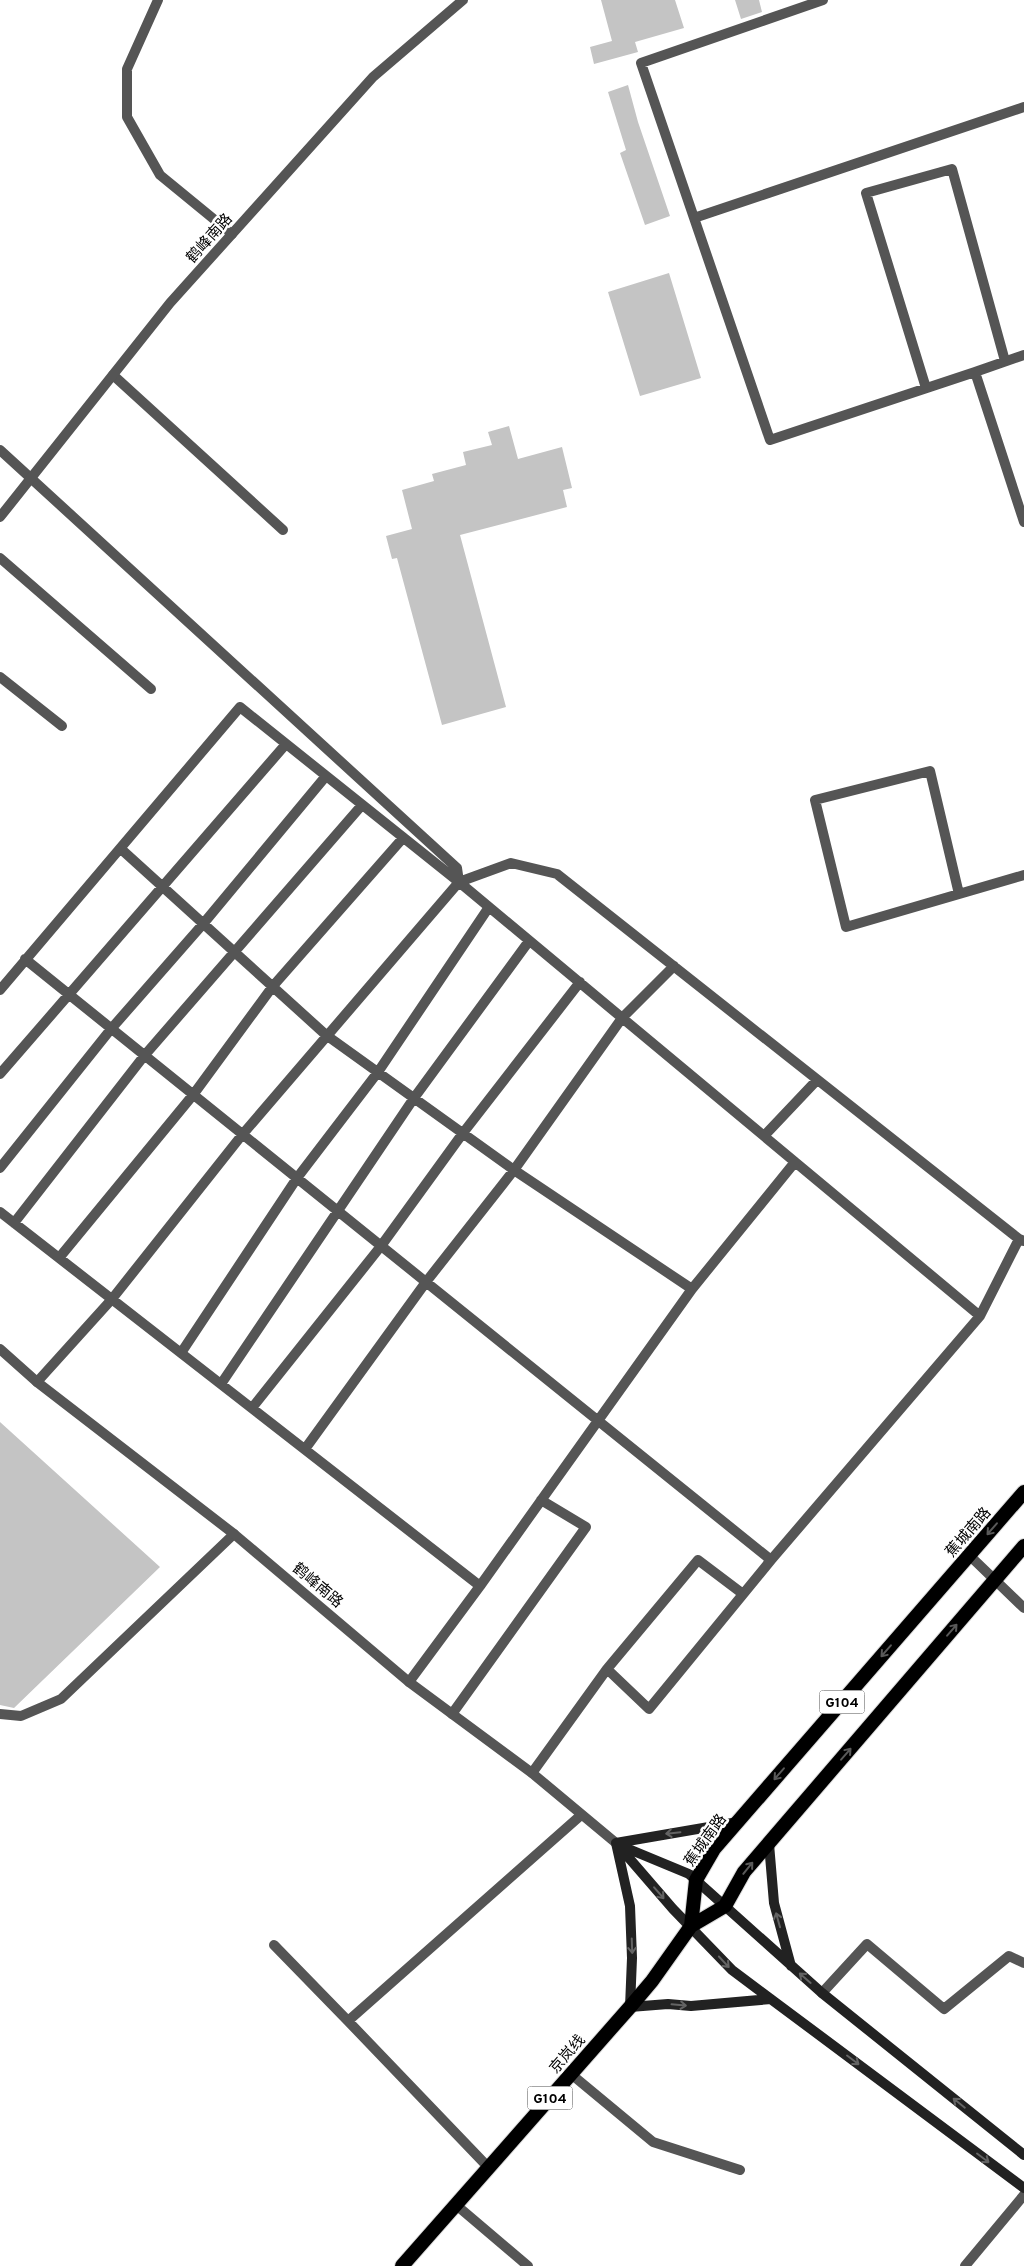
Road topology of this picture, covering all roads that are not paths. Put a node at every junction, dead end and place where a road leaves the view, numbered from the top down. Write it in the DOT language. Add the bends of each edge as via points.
graph roads {
  1 [pos="158,0"];
  2 [pos="463,0"];
  3 [pos="823,0"];
  4 [pos="1024,107"];
  5 [pos="694,218"];
  6 [pos="232,234"];
  7 [pos="1024,355"];
  8 [pos="1005,362"];
  9 [pos="975,372"];
  10 [pos="113,375"];
  11 [pos="926,388"];
  12 [pos="0,450"];
  13 [pos="31,478"];
  14 [pos="0,517"];
  15 [pos="1024,522"];
  16 [pos="283,530"];
  17 [pos="0,558"];
  18 [pos="0,677"];
  19 [pos="151,689"];
  20 [pos="62,726"];
  21 [pos="286,744"];
  22 [pos="326,776"];
  23 [pos="362,805"];
  24 [pos="403,838"];
  25 [pos="121,849"];
  26 [pos="1024,875"];
  27 [pos="459,882"];
  28 [pos="163,887"];
  29 [pos="959,894"];
  30 [pos="489,907"];
  31 [pos="204,924"];
  32 [pos="529,941"];
  33 [pos="234,952"];
  34 [pos="25,959"];
  35 [pos="674,966"];
  36 [pos="580,982"];
  37 [pos="273,986"];
  38 [pos="0,990"];
  39 [pos="68,994"];
  40 [pos="622,1018"];
  41 [pos="111,1029"];
  42 [pos="326,1035"];
  43 [pos="144,1056"];
  44 [pos="378,1072"];
  45 [pos="0,1074"];
  46 [pos="817,1080"];
  47 [pos="193,1095"];
  48 [pos="414,1098"];
  49 [pos="463,1133"];
  50 [pos="242,1135"];
  51 [pos="764,1136"];
  52 [pos="795,1162"];
  53 [pos="0,1168"];
  54 [pos="514,1170"];
  55 [pos="297,1178"];
  56 [pos="336,1210"];
  57 [pos="0,1212"];
  58 [pos="14,1223"];
  59 [pos="1022,1240"];
  60 [pos="380,1246"];
  61 [pos="59,1258"];
  62 [pos="426,1282"];
  63 [pos="692,1289"];
  64 [pos="112,1299"];
  65 [pos="980,1316"];
  66 [pos="0,1349"];
  67 [pos="181,1352"];
  68 [pos="37,1382"];
  69 [pos="221,1384"];
  70 [pos="252,1408"];
  71 [pos="598,1421"];
  72 [pos="305,1450"];
  73 [pos="1024,1492"];
  74 [pos="541,1500"];
  75 [pos="234,1534"];
  76 [pos="1024,1546"];
  77 [pos="969,1555"];
  78 [pos="771,1560"];
  79 [pos="995,1580"];
  80 [pos="480,1586"];
  81 [pos="743,1594"];
  82 [pos="1024,1608"];
  83 [pos="607,1669"];
  84 [pos="409,1682"];
  85 [pos="0,1714"];
  86 [pos="452,1714"];
  87 [pos="532,1773"];
  88 [pos="580,1816"];
  89 [pos="738,1822"];
  90 [pos="616,1843"];
  91 [pos="768,1844"];
  92 [pos="696,1880"];
  93 [pos="725,1906"];
  94 [pos="691,1926"];
  95 [pos="274,1945"];
  96 [pos="1024,1963"];
  97 [pos="791,1966"];
  98 [pos="822,1993"];
  99 [pos="771,1999"];
  100 [pos="630,2007"];
  101 [pos="348,2021"];
  102 [pos="571,2074"];
  103 [pos="1024,2155"];
  104 [pos="488,2167"];
  105 [pos="740,2170"];
  106 [pos="1024,2188"];
  107 [pos="1024,2195"];
  108 [pos="455,2204"];
  109 [pos="402,2266"];
  110 [pos="528,2266"];
  111 [pos="966,2266"];
  1 -- 6 [label="street" via="127,69 127,118 160,175"];
  2 -- 6 [label="street, 鹤峰南路" via="373,77"];
  3 -- 5 [label="street" via="641,63"];
  4 -- 5 [label="street"];
  5 -- 11 [label="street" via="770,440"];
  6 -- 10 [label="street, 鹤峰南路" via="170,303"];
  7 -- 8 [label="street"];
  8 -- 9 [label="street"];
  8 -- 11 [label="street" via="952,168 866,193"];
  9 -- 11 [label="street"];
  9 -- 15 [label="street"];
  10 -- 13 [label="street, 鹤峰南路"];
  10 -- 16 [label="street"];
  12 -- 13 [label="street"];
  13 -- 14 [label="street, 鹤峰南路"];
  13 -- 27 [label="street" via="457,868"];
  17 -- 19 [label="street"];
  18 -- 20 [label="street"];
  21 -- 22 [label="street"];
  21 -- 25 [label="street" via="240,707"];
  21 -- 28 [label="street"];
  22 -- 23 [label="street"];
  22 -- 31 [label="street"];
  23 -- 24 [label="street"];
  23 -- 33 [label="street"];
  24 -- 27 [label="street"];
  24 -- 37 [label="street"];
  25 -- 28 [label="street"];
  25 -- 34 [label="street"];
  26 -- 29 [label="street"];
  27 -- 30 [label="street"];
  27 -- 35 [label="street" via="511,864 557,874"];
  27 -- 42 [label="street"];
  28 -- 31 [label="street"];
  28 -- 39 [label="street"];
  29 -- 29 [label="street" via="846,927 815,800 930,771"];
  30 -- 32 [label="street"];
  30 -- 44 [label="street"];
  31 -- 33 [label="street"];
  31 -- 41 [label="street"];
  32 -- 36 [label="street"];
  32 -- 48 [label="street"];
  33 -- 37 [label="street"];
  33 -- 43 [label="street"];
  34 -- 38 [label="street"];
  34 -- 39 [label="street"];
  35 -- 40 [label="street"];
  35 -- 46 [label="street"];
  36 -- 40 [label="street"];
  36 -- 49 [label="street"];
  37 -- 42 [label="street"];
  37 -- 47 [label="street"];
  39 -- 41 [label="street"];
  39 -- 45 [label="street"];
  40 -- 51 [label="street"];
  40 -- 54 [label="street"];
  41 -- 43 [label="street"];
  41 -- 53 [label="street"];
  42 -- 44 [label="street"];
  42 -- 50 [label="street"];
  43 -- 47 [label="street"];
  43 -- 58 [label="street"];
  44 -- 48 [label="street"];
  44 -- 55 [label="street"];
  46 -- 51 [label="street"];
  46 -- 59 [label="street"];
  47 -- 50 [label="street"];
  47 -- 61 [label="street"];
  48 -- 49 [label="street"];
  48 -- 56 [label="street"];
  49 -- 54 [label="street"];
  49 -- 60 [label="street"];
  50 -- 55 [label="street"];
  50 -- 64 [label="street"];
  51 -- 52 [label="street"];
  52 -- 63 [label="street"];
  52 -- 65 [label="street"];
  54 -- 62 [label="street"];
  54 -- 63 [label="street"];
  55 -- 56 [label="street"];
  55 -- 67 [label="street"];
  56 -- 60 [label="street"];
  56 -- 69 [label="street"];
  57 -- 58 [label="street"];
  58 -- 61 [label="street"];
  59 -- 65 [label="street"];
  60 -- 62 [label="street"];
  60 -- 70 [label="street"];
  61 -- 64 [label="street"];
  62 -- 71 [label="street"];
  62 -- 72 [label="street"];
  63 -- 71 [label="street"];
  64 -- 67 [label="street"];
  64 -- 68 [label="street"];
  65 -- 78 [label="street"];
  66 -- 68 [label="street, 鹤峰南路"];
  67 -- 69 [label="street"];
  68 -- 75 [label="street, 鹤峰南路"];
  69 -- 70 [label="street"];
  70 -- 72 [label="street"];
  71 -- 74 [label="street"];
  71 -- 78 [label="street"];
  72 -- 80 [label="street"];
  73 -- 77 [label="highway, 蕉城南路 / G104, one-way"];
  74 -- 80 [label="street"];
  74 -- 86 [label="street" via="586,1527"];
  75 -- 84 [label="street, 鹤峰南路"];
  75 -- 85 [label="street" via="61,1699 21,1716"];
  76 -- 79 [label="highway, G104"];
  77 -- 79 [label="street"];
  77 -- 89 [label="highway, 蕉城南路 / G104, one-way"];
  78 -- 81 [label="street"];
  79 -- 82 [label="street"];
  91 -- 79 [label="highway, G104, one-way"];
  80 -- 84 [label="street"];
  81 -- 83 [label="street" via="698,1560"];
  81 -- 83 [label="street" via="649,1709"];
  83 -- 87 [label="street"];
  84 -- 86 [label="street, 鹤峰南路"];
  86 -- 87 [label="street, 鹤峰南路"];
  87 -- 88 [label="street, 鹤峰南路"];
  88 -- 90 [label="street, 鹤峰南路"];
  88 -- 101 [label="street"];
  89 -- 90 [label="main road, one-way"];
  89 -- 92 [label="highway, 蕉城南路 / G104" via="714,1849"];
  90 -- 92 [label="main road" via="689,1874"];
  90 -- 94 [label="main road, one-way"];
  90 -- 100 [label="main road, one-way" via="630,1906"];
  93 -- 91 [label="highway, G104, one-way" via="744,1872"];
  97 -- 91 [label="main road, one-way" via="774,1903"];
  92 -- 93 [label="main road"];
  92 -- 94 [label="highway, 蕉城南路 / G104"];
  93 -- 94 [label="highway, G104"];
  93 -- 97 [label="main road"];
  94 -- 99 [label="main road, one-way" via="732,1970"];
  94 -- 100 [label="highway, 京岚线 / G104"];
  95 -- 101 [label="street"];
  96 -- 98 [label="street" via="1009,1956 944,2009 867,1944"];
  98 -- 97 [label="main road, one-way"];
  103 -- 98 [label="main road, one-way"];
  100 -- 99 [label="main road, one-way"];
  99 -- 106 [label="main road, one-way"];
  100 -- 102 [label="highway, 京岚线 / G104"];
  101 -- 104 [label="street"];
  102 -- 104 [label="highway, 京岚线 / G104"];
  102 -- 105 [label="street" via="653,2142"];
  104 -- 108 [label="highway, 京岚线 / G104"];
  107 -- 111 [label="street"];
  108 -- 109 [label="highway, 京岚线 / G104"];
  108 -- 110 [label="street"];
}
